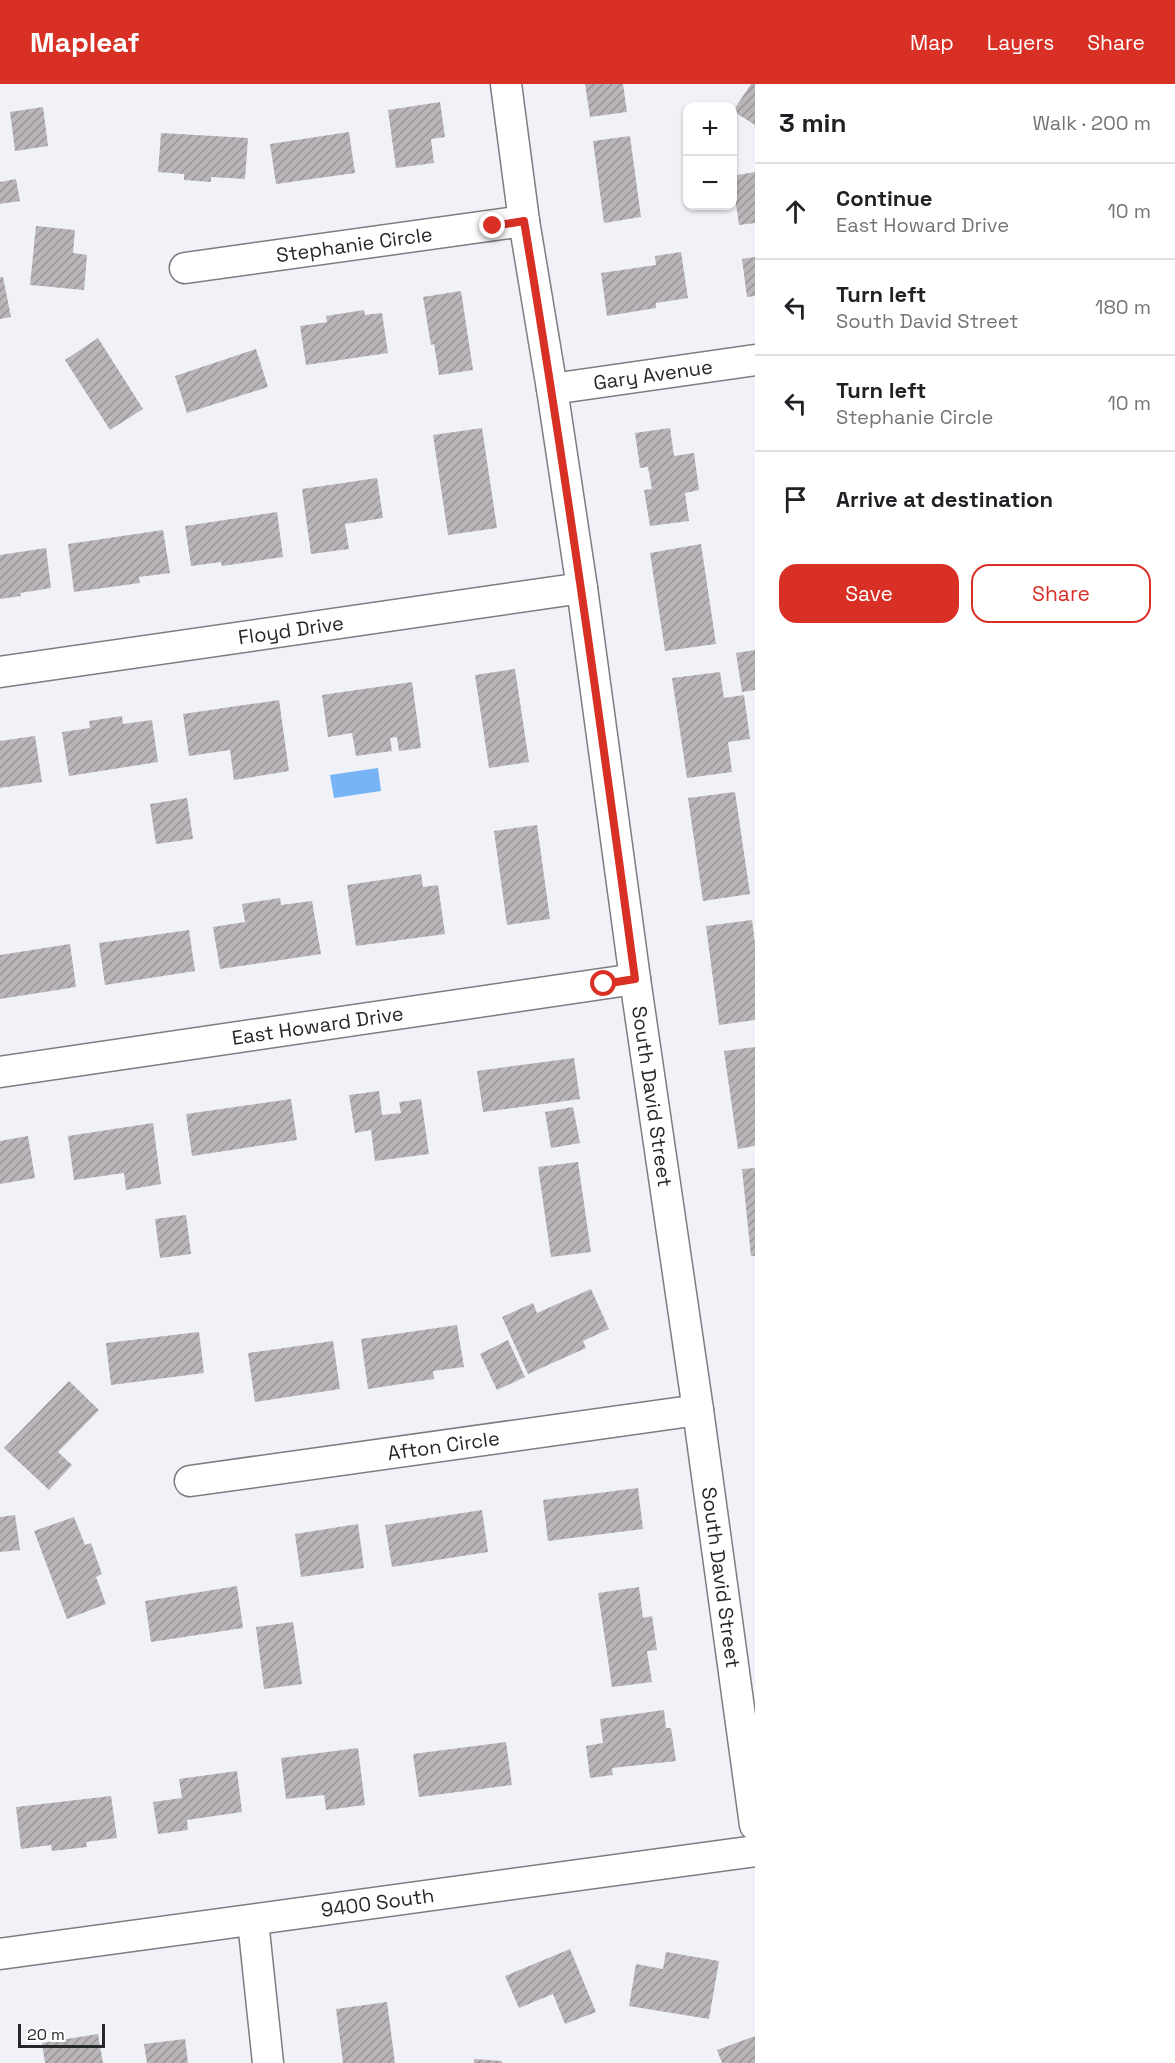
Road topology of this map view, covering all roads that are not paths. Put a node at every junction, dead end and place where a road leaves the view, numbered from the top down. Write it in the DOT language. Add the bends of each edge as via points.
graph roads {
  1 [pos="506,84"];
  2 [pos="524,221"];
  3 [pos="185,268"];
  4 [pos="755,360"];
  5 [pos="552,389"];
  6 [pos="582,588"];
  7 [pos="0,672"];
  8 [pos="635,979"];
  9 [pos="0,1072"];
  10 [pos="698,1410"];
  11 [pos="190,1481"];
  12 [pos="755,1825"];
  13 [pos="755,1851"];
  14 [pos="252,1921"];
  15 [pos="0,1954"];
  16 [pos="268,2063"];
  1 -- 2 [label="street, South David Street"];
  2 -- 3 [label="street, Stephanie Circle"];
  2 -- 5 [label="street, South David Street"];
  4 -- 5 [label="street, Gary Avenue"];
  5 -- 6 [label="street, South David Street"];
  6 -- 7 [label="street, Floyd Drive"];
  6 -- 8 [label="street, South David Street"];
  8 -- 9 [label="street, East Howard Drive"];
  8 -- 10 [label="street, South David Street"];
  10 -- 11 [label="street, Afton Circle"];
  10 -- 12 [label="street, South David Street"];
  13 -- 14 [label="street, 9400 South"];
  14 -- 15 [label="street, 9400 South"];
  14 -- 16 [label="street"];
}
